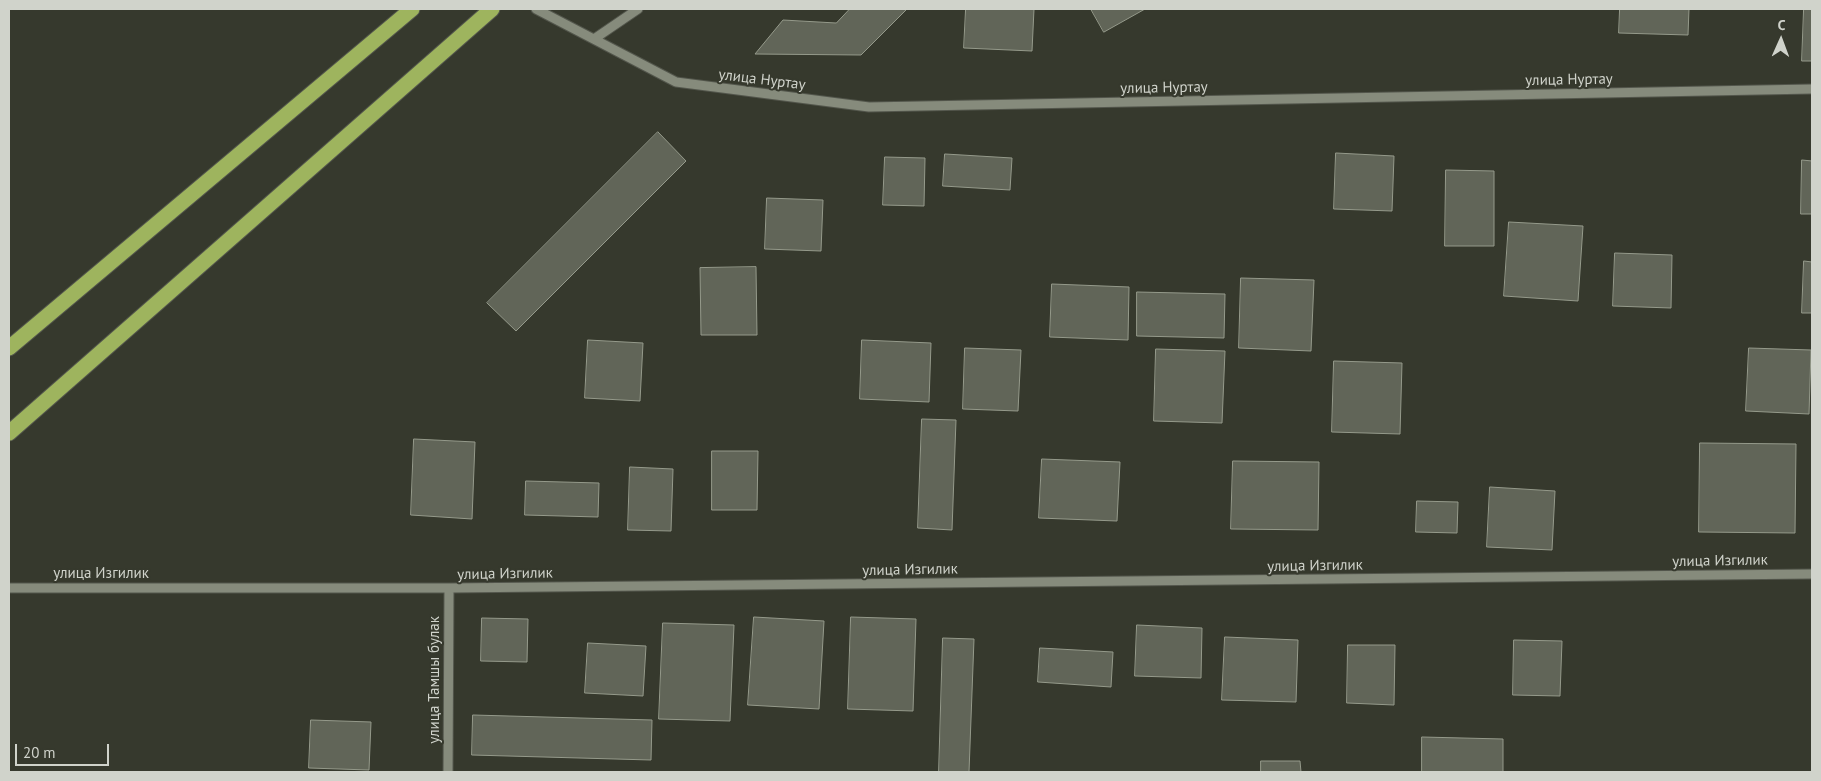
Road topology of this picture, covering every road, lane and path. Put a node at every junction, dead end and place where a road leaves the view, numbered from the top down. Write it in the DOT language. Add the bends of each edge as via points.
graph roads {
  1 [pos="412,9"];
  2 [pos="492,9"];
  3 [pos="536,9"];
  4 [pos="638,9"];
  5 [pos="594,39"];
  6 [pos="1812,88"];
  7 [pos="9,348"];
  8 [pos="9,433"];
  9 [pos="1812,574"];
  10 [pos="9,588"];
  11 [pos="449,588"];
  12 [pos="448,772"];
  1 -- 7 [label="highway"];
  2 -- 8 [label="highway"];
  3 -- 5 [label="street, улица Нуртау"];
  4 -- 5 [label="street"];
  5 -- 6 [label="street, улица Нуртау" via="676,82 869,107"];
  9 -- 11 [label="street, улица Изгилик"];
  10 -- 11 [label="street, улица Изгилик"];
  11 -- 12 [label="street, улица Тамшы булак"];
}
